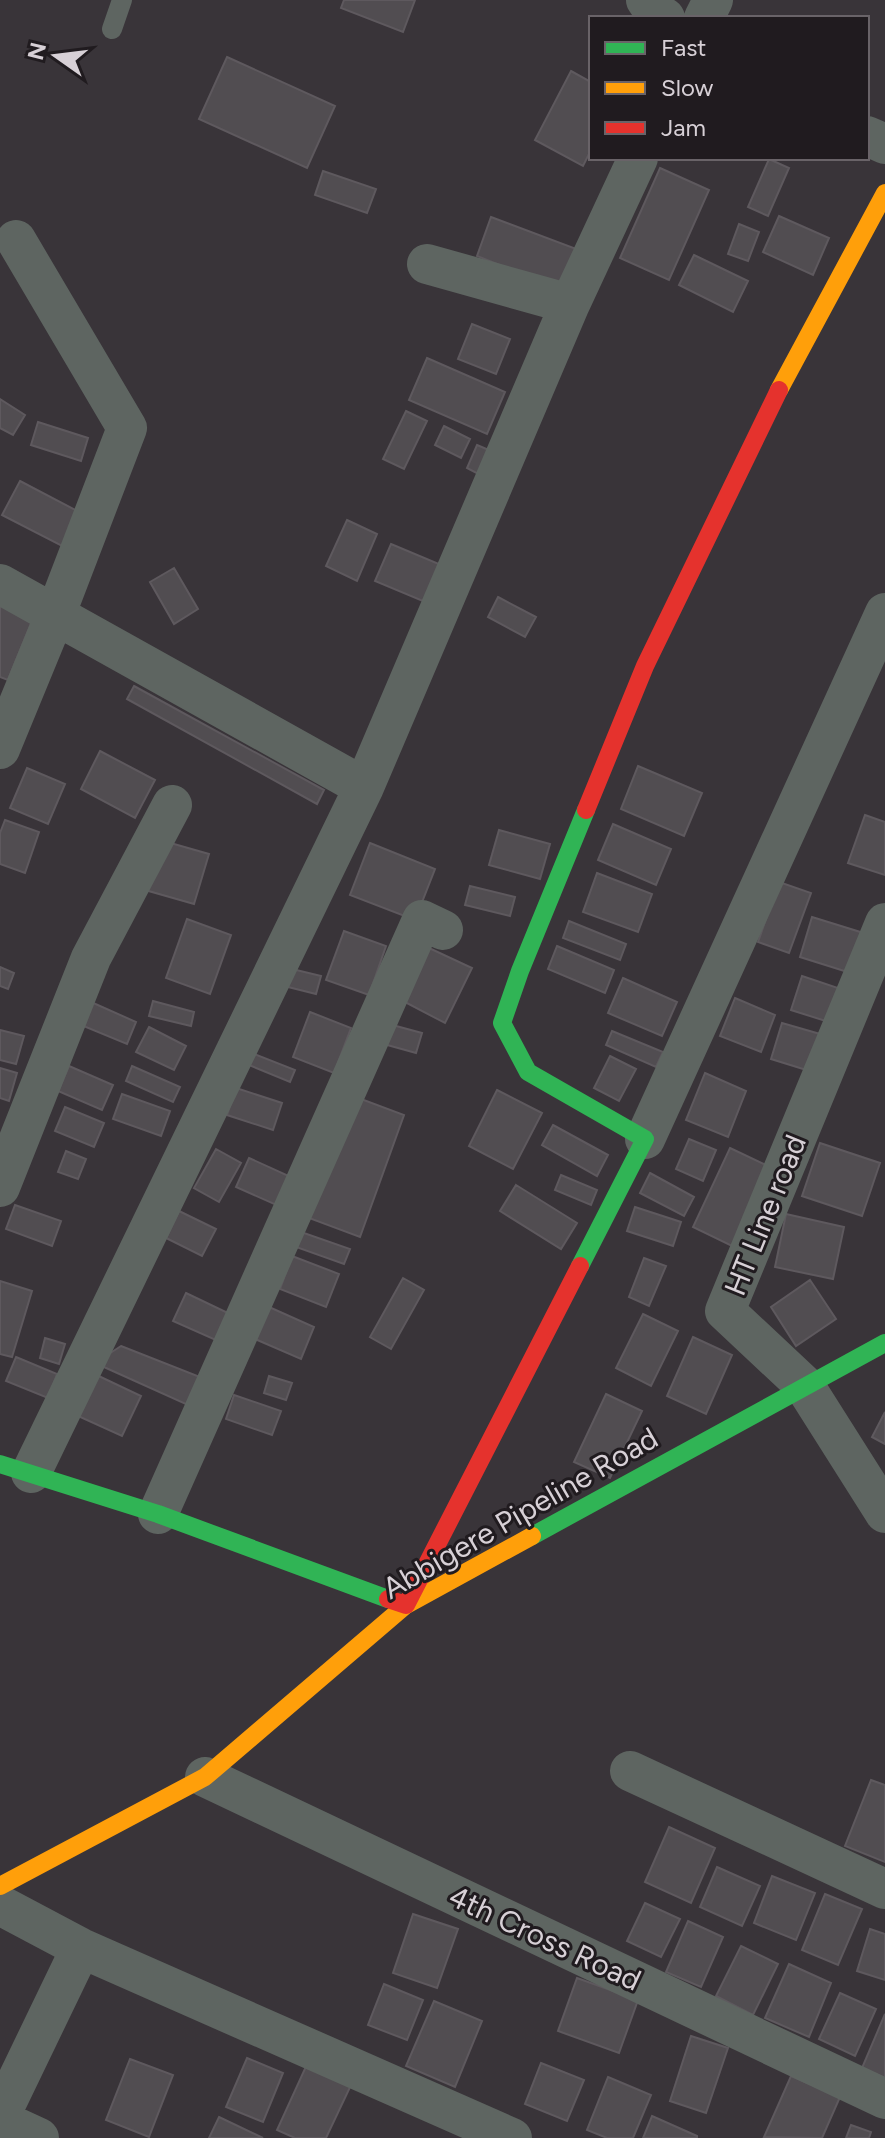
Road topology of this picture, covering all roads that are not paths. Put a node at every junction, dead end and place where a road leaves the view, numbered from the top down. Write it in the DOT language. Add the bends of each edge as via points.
graph roads {
  1 [pos="122,0"];
  2 [pos="646,0"];
  3 [pos="662,16"];
  4 [pos="112,29"];
  5 [pos="637,160"];
  6 [pos="885,193"];
  7 [pos="16,240"];
  8 [pos="427,264"];
  9 [pos="570,304"];
  10 [pos="0,584"];
  11 [pos="56,613"];
  12 [pos="885,613"];
  13 [pos="0,749"];
  14 [pos="364,787"];
  15 [pos="172,805"];
  16 [pos="885,923"];
  17 [pos="443,930"];
  18 [pos="645,1139"];
  19 [pos="0,1187"];
  20 [pos="885,1343"];
  21 [pos="804,1385"];
  22 [pos="16,1468"];
  23 [pos="885,1513"];
  24 [pos="158,1514"];
  25 [pos="406,1605"];
  26 [pos="630,1771"];
  27 [pos="205,1777"];
  28 [pos="0,1886"];
  29 [pos="885,1889"];
  30 [pos="0,1905"];
  31 [pos="81,1948"];
  32 [pos="885,2099"];
  33 [pos="0,2118"];
  34 [pos="39,2138"];
  35 [pos="512,2138"];
  1 -- 4 [label="lane"];
  2 -- 3 [label="street"];
  5 -- 9 [label="street"];
  6 -- 18 [label="street" via="786,376 645,666 502,1023 528,1072"];
  7 -- 11 [label="street" via="127,428"];
  8 -- 9 [label="street"];
  9 -- 14 [label="street"];
  10 -- 11 [label="street"];
  11 -- 13 [label="street"];
  11 -- 14 [label="street"];
  12 -- 18 [label="street"];
  14 -- 22 [label="street"];
  15 -- 19 [label="street" via="91,958"];
  16 -- 21 [label="street, HT Line road" via="725,1311"];
  17 -- 24 [label="street" via="422,920"];
  18 -- 25 [label="street"];
  20 -- 21 [label="street, Abbigere Pipeline Road"];
  21 -- 23 [label="street, HT Line road"];
  21 -- 25 [label="street, Abbigere Pipeline Road"];
  22 -- 24 [label="street"];
  24 -- 25 [label="street"];
  25 -- 27 [label="street, Abbigere Pipeline Road"];
  26 -- 29 [label="street"];
  27 -- 28 [label="street, Abbigere Pipeline Road"];
  27 -- 32 [label="street, 4th Cross Road"];
  30 -- 31 [label="street"];
  31 -- 33 [label="street"];
  31 -- 35 [label="street"];
  33 -- 34 [label="street"];
}
